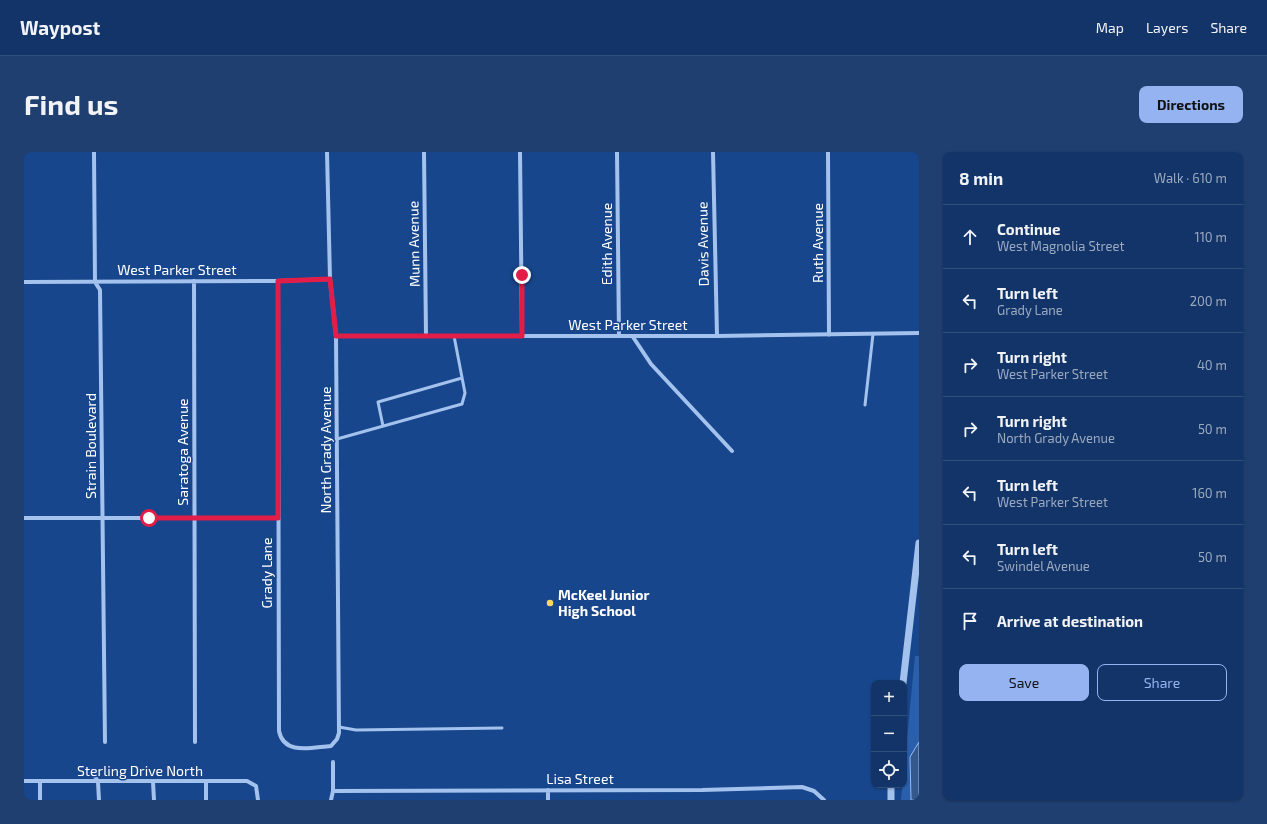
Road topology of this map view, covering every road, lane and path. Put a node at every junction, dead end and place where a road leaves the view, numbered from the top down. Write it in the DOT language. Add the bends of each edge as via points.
graph roads {
  1 [pos="94,152"];
  2 [pos="327,152"];
  3 [pos="424,152"];
  4 [pos="520,152"];
  5 [pos="617,152"];
  6 [pos="713,152"];
  7 [pos="828,152"];
  8 [pos="330,279"];
  9 [pos="194,281"];
  10 [pos="278,281"];
  11 [pos="24,282"];
  12 [pos="95,282"];
  13 [pos="873,334"];
  14 [pos="919,334"];
  15 [pos="829,335"];
  16 [pos="336,336"];
  17 [pos="426,336"];
  18 [pos="454,336"];
  19 [pos="522,336"];
  20 [pos="619,336"];
  21 [pos="717,336"];
  22 [pos="633,337"];
  23 [pos="462,378"];
  24 [pos="865,405"];
  25 [pos="383,426"];
  26 [pos="337,439"];
  27 [pos="732,451"];
  28 [pos="24,518"];
  29 [pos="103,518"];
  30 [pos="194,518"];
  31 [pos="278,518"];
  32 [pos="919,543"];
  33 [pos="916,588"];
  34 [pos="903,680"];
  35 [pos="338,727"];
  36 [pos="502,728"];
  37 [pos="105,742"];
  38 [pos="195,742"];
  39 [pos="331,746"];
  40 [pos="333,762"];
  41 [pos="92,770"];
  42 [pos="40,781"];
  43 [pos="24,782"];
  44 [pos="98,782"];
  45 [pos="153,782"];
  46 [pos="206,782"];
  47 [pos="891,788"];
  48 [pos="548,790"];
  49 [pos="333,792"];
  50 [pos="40,800"];
  51 [pos="99,800"];
  52 [pos="154,800"];
  53 [pos="206,800"];
  54 [pos="258,800"];
  55 [pos="331,800"];
  56 [pos="548,800"];
  57 [pos="824,800"];
  58 [pos="891,800"];
  1 -- 12 [label="street, Strain Boulevard"];
  2 -- 8 [label="street, North Grady Avenue"];
  3 -- 17 [label="street, Munn Avenue"];
  4 -- 19 [label="street"];
  5 -- 20 [label="street, Edith Avenue"];
  6 -- 21 [label="street, Davis Avenue"];
  7 -- 15 [label="street, Ruth Avenue"];
  8 -- 10 [label="street, West Parker Street"];
  8 -- 16 [label="street, North Grady Avenue"];
  9 -- 10 [label="street, West Parker Street"];
  9 -- 12 [label="street, West Parker Street"];
  9 -- 30 [label="street, Saratoga Avenue"];
  10 -- 31 [label="street, Grady Lane"];
  11 -- 12 [label="street, West Parker Street"];
  12 -- 29 [label="street, Strain Boulevard" via="100,290"];
  13 -- 14 [label="street, West Parker Street"];
  13 -- 15 [label="street, West Parker Street"];
  13 -- 24 [label="lane"];
  15 -- 21 [label="street, West Parker Street"];
  16 -- 17 [label="street, West Parker Street"];
  16 -- 26 [label="street, North Grady Avenue"];
  17 -- 18 [label="street, West Parker Street"];
  18 -- 19 [label="street, West Parker Street"];
  18 -- 23 [label="lane"];
  19 -- 20 [label="street, West Parker Street"];
  20 -- 22 [label="street, West Parker Street"];
  21 -- 22 [label="street, West Parker Street"];
  22 -- 27 [label="street" via="651,364"];
  23 -- 25 [label="lane" via="465,393 462,404"];
  23 -- 25 [label="lane" via="378,402"];
  25 -- 26 [label="lane"];
  26 -- 35 [label="street, North Grady Avenue"];
  28 -- 29 [label="street"];
  29 -- 30 [label="street"];
  29 -- 37 [label="street, Strain Boulevard"];
  30 -- 31 [label="street"];
  30 -- 38 [label="street, Saratoga Avenue"];
  31 -- 39 [label="street, Grady Lane" via="280,736 290,747 298,749"];
  32 -- 33 [label="street"];
  33 -- 34 [label="street"];
  35 -- 36 [label="lane" via="356,730"];
  35 -- 39 [label="street, North Grady Avenue" via="337,738"];
  40 -- 49 [label="street"];
  41 -- 44 [label="street"];
  42 -- 43 [label="street, Sterling Drive North"];
  42 -- 44 [label="street, Sterling Drive North"];
  42 -- 50 [label="street"];
  44 -- 45 [label="street, Sterling Drive North"];
  44 -- 51 [label="street"];
  45 -- 46 [label="street, Sterling Drive North"];
  45 -- 52 [label="street"];
  46 -- 53 [label="street"];
  46 -- 54 [label="street, Sterling Drive North" via="247,781 254,785 258,792"];
  47 -- 58 [label="street"];
  48 -- 49 [label="street, Lisa Street"];
  48 -- 56 [label="street"];
  48 -- 57 [label="street, Lisa Street" via="802,787 814,791"];
  49 -- 55 [label="street"];
}
